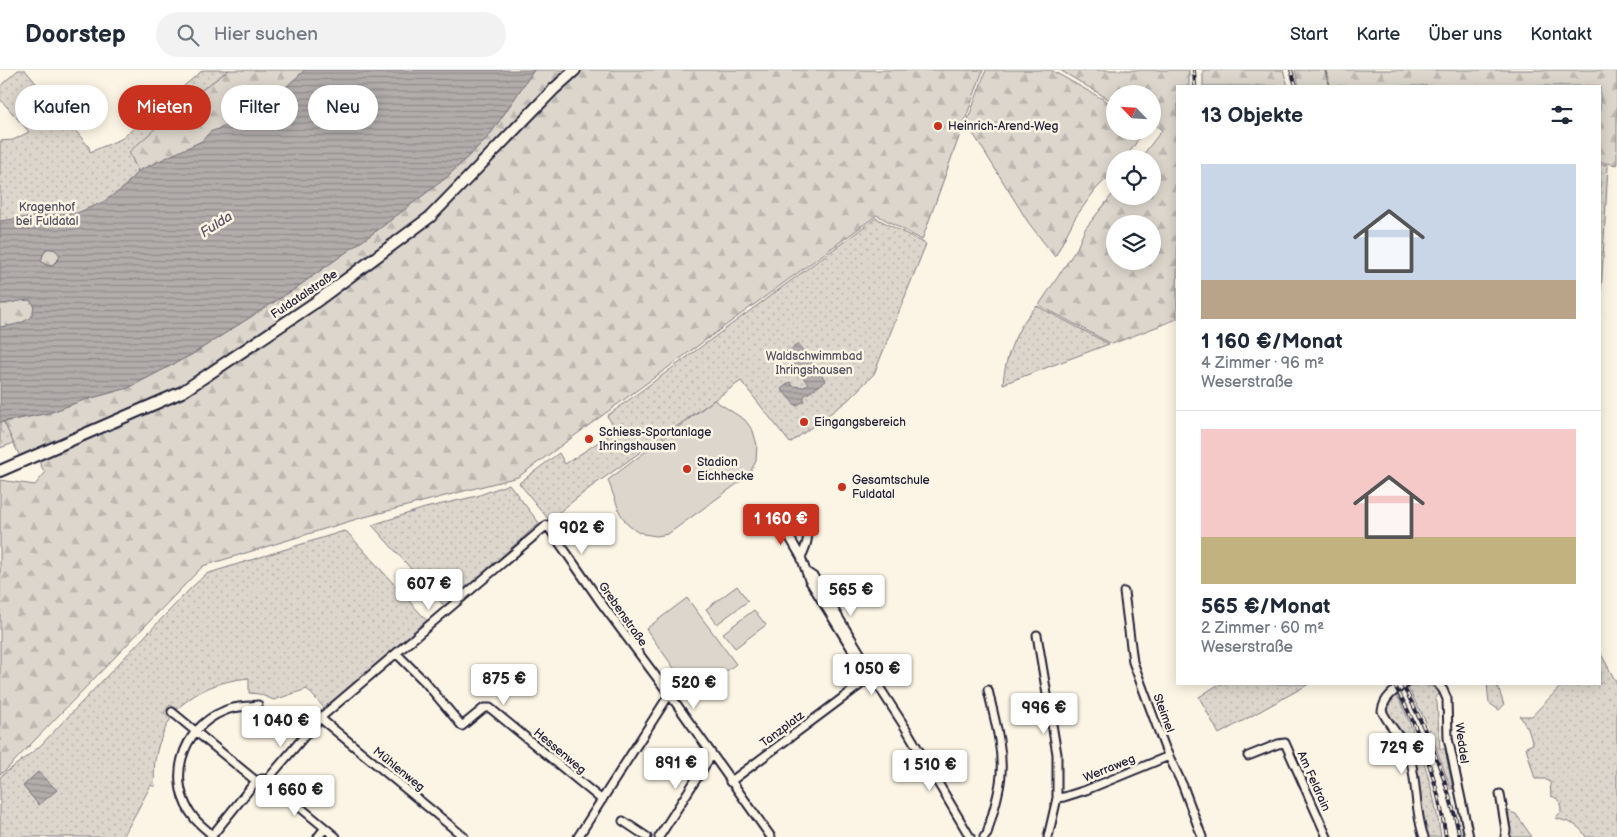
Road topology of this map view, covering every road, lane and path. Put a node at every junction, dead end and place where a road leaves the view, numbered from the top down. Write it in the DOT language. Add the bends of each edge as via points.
graph roads {
  1 [pos="575,70"];
  2 [pos="0,471"];
  3 [pos="801,557"];
  4 [pos="1124,592"];
  5 [pos="1037,635"];
  6 [pos="397,654"];
  7 [pos="872,676"];
  8 [pos="1404,685"];
  9 [pos="1439,685"];
  10 [pos="988,690"];
  11 [pos="669,695"];
  12 [pos="258,705"];
  13 [pos="172,712"];
  14 [pos="320,718"];
  15 [pos="196,731"];
  16 [pos="711,756"];
  17 [pos="1169,756"];
  18 [pos="1248,756"];
  19 [pos="267,780"];
  20 [pos="256,781"];
  21 [pos="730,782"];
  22 [pos="1500,794"];
  23 [pos="1057,798"];
  24 [pos="602,800"];
  25 [pos="623,821"];
  26 [pos="326,828"];
  27 [pos="212,836"];
  28 [pos="318,837"];
  29 [pos="336,837"];
  30 [pos="464,837"];
  31 [pos="578,837"];
  32 [pos="647,837"];
  33 [pos="659,837"];
  34 [pos="771,837"];
  35 [pos="970,837"];
  36 [pos="984,837"];
  37 [pos="1048,837"];
  38 [pos="1202,837"];
  39 [pos="1327,837"];
  40 [pos="1424,837"];
  41 [pos="1470,837"];
  42 [pos="1504,837"];
  1 -- 2 [label="main road, Fuldatalstraße" via="430,217 313,304 182,392"];
  3 -- 3 [label="street" via="808,535 806,526 798,518 791,519 786,531"];
  3 -- 7 [label="street" via="809,580 866,672"];
  4 -- 17 [label="street, Steimel" via="1131,657"];
  5 -- 23 [label="street" via="1056,739"];
  6 -- 11 [label="street, Grebenstraße" via="547,525"];
  6 -- 14 [label="street"];
  6 -- 24 [label="street, Hessenweg" via="462,726 484,708 490,708"];
  7 -- 21 [label="street, Tanzplatz"];
  7 -- 35 [label="street"];
  8 -- 40 [label="street" via="1386,699 1382,710 1411,760 1418,818"];
  9 -- 41 [label="street, Weddel" via="1447,700 1448,738"];
  10 -- 36 [label="street" via="1001,772 995,805"];
  11 -- 16 [label="street, Grebenstraße"];
  11 -- 24 [label="street"];
  12 -- 15 [label="street" via="225,710"];
  13 -- 15 [label="street"];
  14 -- 19 [label="street"];
  14 -- 30 [label="street, Mühlenweg"];
  15 -- 20 [label="street"];
  15 -- 27 [label="street" via="182,758 180,782 184,800 195,819"];
  16 -- 21 [label="street, Grebenstraße"];
  16 -- 33 [label="street"];
  17 -- 23 [label="street, Werraweg"];
  17 -- 38 [label="street, Steimel"];
  18 -- 39 [label="street, Am Feldrain" via="1285,743"];
  19 -- 20 [label="street"];
  19 -- 26 [label="street"];
  20 -- 27 [label="street"];
  21 -- 34 [label="street, Grebenstraße"];
  22 -- 42 [label="street" via="1506,830"];
  23 -- 37 [label="street"];
  24 -- 31 [label="street"];
  25 -- 32 [label="street"];
  26 -- 28 [label="street"];
  26 -- 29 [label="street"];
}
